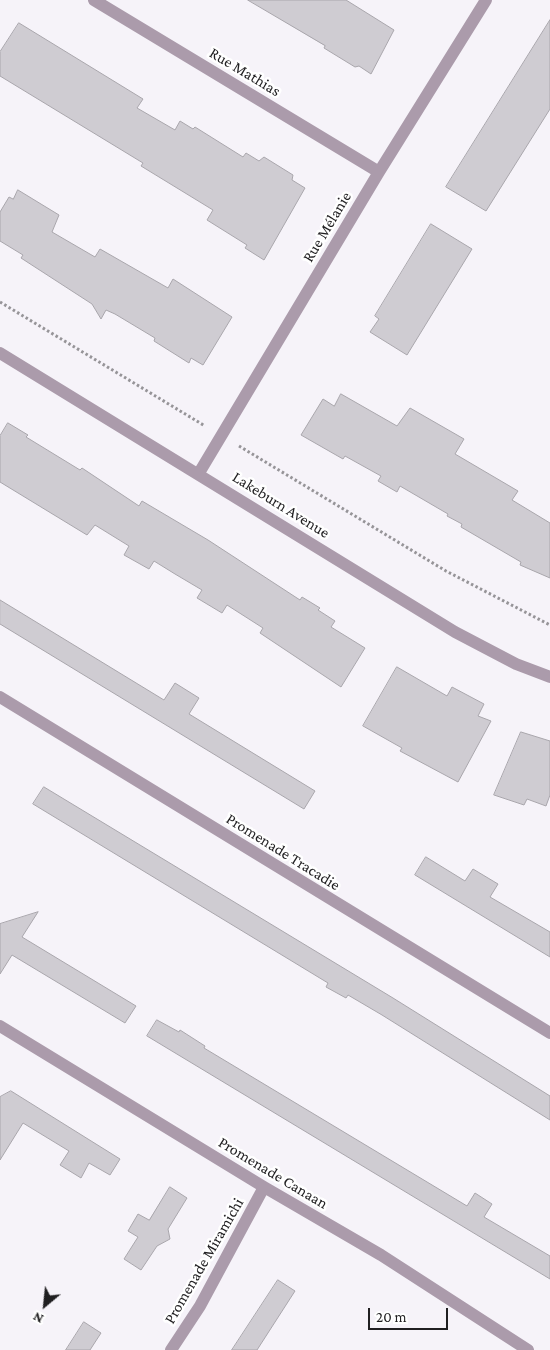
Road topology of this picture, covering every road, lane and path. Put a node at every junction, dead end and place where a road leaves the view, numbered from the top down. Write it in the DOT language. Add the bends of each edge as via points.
graph roads {
  1 [pos="94,0"];
  2 [pos="486,0"];
  3 [pos="379,172"];
  4 [pos="0,302"];
  5 [pos="0,353"];
  6 [pos="221,436"];
  7 [pos="199,473"];
  8 [pos="550,625"];
  9 [pos="550,677"];
  10 [pos="0,697"];
  11 [pos="0,1026"];
  12 [pos="550,1033"];
  13 [pos="264,1187"];
  14 [pos="171,1350"];
  15 [pos="528,1350"];
  1 -- 3 [label="street, Rue Mathias"];
  2 -- 3 [label="street, Rue Mélanie"];
  3 -- 6 [label="street, Rue Mélanie"];
  4 -- 6 [label="path"];
  5 -- 7 [label="street, Lakeburn Avenue"];
  6 -- 7 [label="street, Rue Mélanie"];
  6 -- 8 [label="path" via="446,571"];
  7 -- 9 [label="street, Lakeburn Avenue" via="455,632 516,664"];
  10 -- 12 [label="street, Promenade Tracadie"];
  11 -- 13 [label="street, Promenade Canaan"];
  13 -- 14 [label="street, Promenade Miramichi" via="200,1306"];
  13 -- 15 [label="street, Promenade Canaan" via="381,1255"];
}
